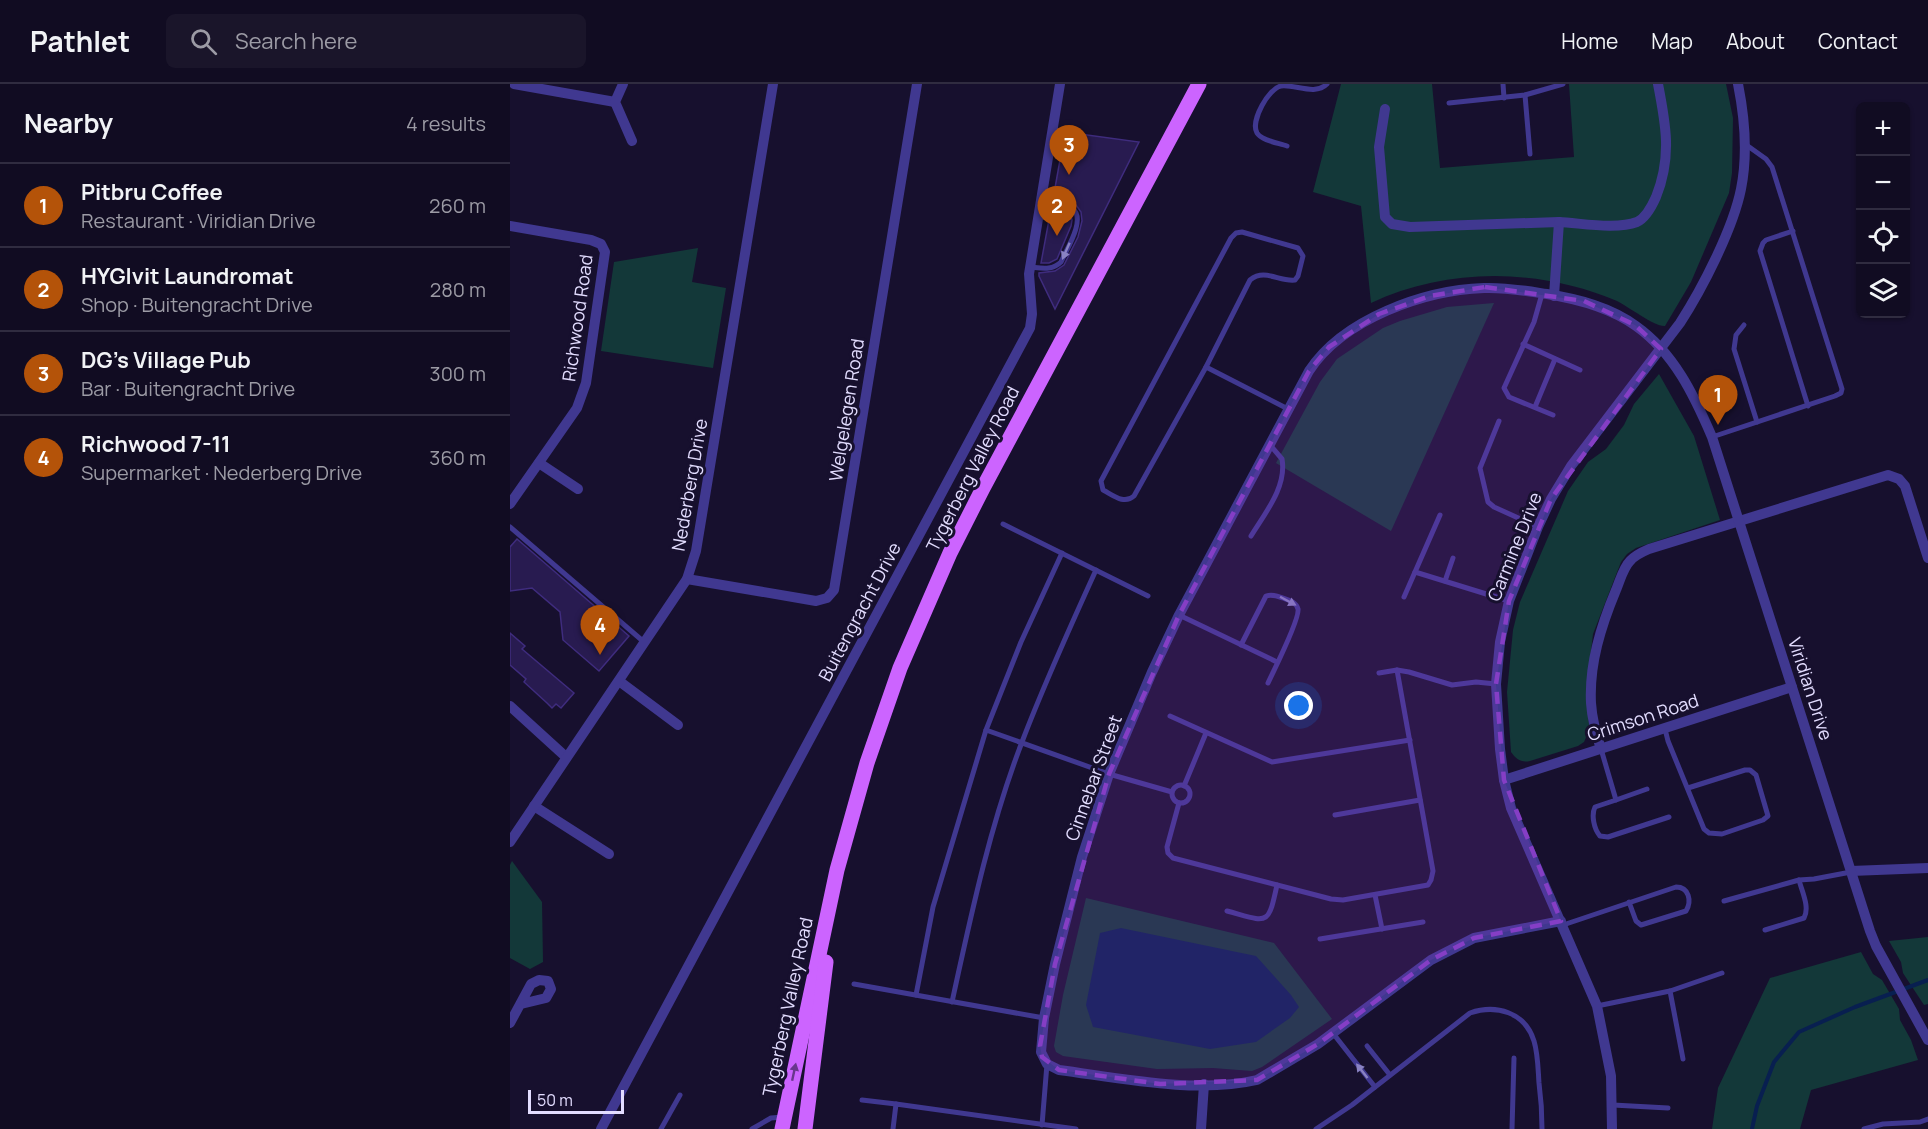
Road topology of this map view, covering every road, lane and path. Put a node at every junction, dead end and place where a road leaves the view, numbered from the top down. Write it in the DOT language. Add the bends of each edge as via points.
graph roads {
  1 [pos="514,84"];
  2 [pos="623,84"];
  3 [pos="773,84"];
  4 [pos="917,84"];
  5 [pos="1060,84"];
  6 [pos="1199,84"];
  7 [pos="1327,84"];
  8 [pos="1503,84"];
  9 [pos="1563,84"];
  10 [pos="1658,84"];
  11 [pos="1738,84"];
  12 [pos="1525,95"];
  13 [pos="1504,98"];
  14 [pos="615,102"];
  15 [pos="1449,103"];
  16 [pos="1385,109"];
  17 [pos="632,141"];
  18 [pos="1745,144"];
  19 [pos="1287,146"];
  20 [pos="1530,154"];
  21 [pos="1041,203"];
  22 [pos="1559,222"];
  23 [pos="510,226"];
  24 [pos="1793,231"];
  25 [pos="1030,267"];
  26 [pos="1542,294"];
  27 [pos="1554,296"];
  28 [pos="1744,325"];
  29 [pos="1523,344"];
  30 [pos="1661,349"];
  31 [pos="1555,358"];
  32 [pos="1206,367"];
  33 [pos="1580,370"];
  34 [pos="1808,405"];
  35 [pos="1535,407"];
  36 [pos="1288,409"];
  37 [pos="1553,415"];
  38 [pos="1498,421"];
  39 [pos="1757,423"];
  40 [pos="1712,437"];
  41 [pos="1270,445"];
  42 [pos="539,463"];
  43 [pos="578,489"];
  44 [pos="510,504"];
  45 [pos="1440,515"];
  46 [pos="1739,521"];
  47 [pos="1003,524"];
  48 [pos="1538,527"];
  49 [pos="510,528"];
  50 [pos="1251,536"];
  51 [pos="1062,553"];
  52 [pos="1453,558"];
  53 [pos="1928,558"];
  54 [pos="1096,570"];
  55 [pos="1415,572"];
  56 [pos="687,579"];
  57 [pos="1444,581"];
  58 [pos="1148,596"];
  59 [pos="1404,597"];
  60 [pos="1509,601"];
  61 [pos="1179,615"];
  62 [pos="644,642"];
  63 [pos="1241,645"];
  64 [pos="1277,662"];
  65 [pos="1397,670"];
  66 [pos="1379,673"];
  67 [pos="619,681"];
  68 [pos="1268,683"];
  69 [pos="1496,684"];
  70 [pos="1792,687"];
  71 [pos="510,706"];
  72 [pos="1170,716"];
  73 [pos="678,724"];
  74 [pos="1664,728"];
  75 [pos="986,730"];
  76 [pos="1206,733"];
  77 [pos="1410,740"];
  78 [pos="1021,743"];
  79 [pos="1601,749"];
  80 [pos="566,757"];
  81 [pos="1109,774"];
  82 [pos="1504,780"];
  83 [pos="1184,786"];
  84 [pos="1688,788"];
  85 [pos="1647,789"];
  86 [pos="1172,792"];
  87 [pos="1420,800"];
  88 [pos="1616,800"];
  89 [pos="1179,803"];
  90 [pos="534,806"];
  91 [pos="1335,815"];
  92 [pos="1669,817"];
  93 [pos="510,842"];
  94 [pos="609,854"];
  95 [pos="1928,868"];
  96 [pos="1851,871"];
  97 [pos="1799,880"];
  98 [pos="1277,885"];
  99 [pos="832,893"];
  100 [pos="1375,895"];
  101 [pos="1724,901"];
  102 [pos="1629,903"];
  103 [pos="1227,911"];
  104 [pos="1423,922"];
  105 [pos="1561,923"];
  106 [pos="1382,929"];
  107 [pos="1765,930"];
  108 [pos="1320,939"];
  109 [pos="1722,973"];
  110 [pos="854,984"];
  111 [pos="1670,992"];
  112 [pos="916,995"];
  113 [pos="952,1002"];
  114 [pos="521,1004"];
  115 [pos="1597,1006"];
  116 [pos="1044,1018"];
  117 [pos="510,1023"];
  118 [pos="1332,1032"];
  119 [pos="1928,1040"];
  120 [pos="1367,1046"];
  121 [pos="1514,1058"];
  122 [pos="1683,1059"];
  123 [pos="1047,1064"];
  124 [pos="1390,1076"];
  125 [pos="1204,1084"];
  126 [pos="1375,1087"];
  127 [pos="680,1095"];
  128 [pos="862,1100"];
  129 [pos="896,1104"];
  130 [pos="1613,1105"];
  131 [pos="1668,1108"];
  132 [pos="1928,1119"];
  133 [pos="783,1123"];
  134 [pos="1042,1125"];
  135 [pos="1884,1126"];
  136 [pos="601,1129"];
  137 [pos="660,1129"];
  138 [pos="752,1129"];
  139 [pos="805,1129"];
  140 [pos="893,1129"];
  141 [pos="1076,1129"];
  142 [pos="1201,1129"];
  143 [pos="1316,1129"];
  144 [pos="1512,1129"];
  145 [pos="1542,1129"];
  146 [pos="1612,1129"];
  147 [pos="1864,1129"];
  1 -- 14 [label="street"];
  2 -- 14 [label="street"];
  3 -- 56 [label="street, Nederberg Drive" via="696,551"];
  4 -- 56 [label="street, Welgelegen Road" via="834,590 827,598 816,601"];
  5 -- 21 [label="street, Buitengracht Drive"];
  6 -- 99 [label="main road, Tygerberg Valley Road" via="950,553 900,668 867,763"];
  7 -- 19 [label="lane" via="1317,89 1283,86 1272,90 1257,116 1255,128 1261,137"];
  8 -- 13 [label="lane"];
  9 -- 12 [label="lane"];
  10 -- 22 [label="street" via="1667,159 1651,207 1640,221 1626,225"];
  11 -- 18 [label="street, Carmine Drive"];
  12 -- 13 [label="lane"];
  12 -- 20 [label="lane"];
  13 -- 15 [label="lane"];
  14 -- 17 [label="street"];
  16 -- 22 [label="street" via="1378,147 1385,217 1392,224 1410,227"];
  18 -- 24 [label="lane" via="1772,167"];
  18 -- 30 [label="street, Carmine Drive" via="1741,189 1729,226 1694,301"];
  21 -- 25 [label="street, Buitengracht Drive"];
  21 -- 25 [label="lane, one-way" via="1072,208 1078,225 1057,266"];
  22 -- 27 [label="street"];
  23 -- 42 [label="street, Richwood Road" via="591,240 601,244 605,252 585,390"];
  24 -- 34 [label="lane" via="1767,240 1760,250"];
  24 -- 34 [label="lane" via="1842,388 1835,396"];
  25 -- 136 [label="street, Buitengracht Drive" via="1030,328"];
  26 -- 27 [label="street, Cinnebar Street"];
  26 -- 29 [label="lane"];
  26 -- 36 [label="street, Cinnebar Street" via="1474,288 1430,296 1379,315 1323,352"];
  27 -- 30 [label="street, Cinnebar Street" via="1584,301 1624,319"];
  28 -- 39 [label="lane" via="1736,335 1734,349"];
  29 -- 31 [label="lane"];
  29 -- 35 [label="lane" via="1504,388 1509,397"];
  30 -- 40 [label="street, Viridian Drive" via="1681,374"];
  30 -- 48 [label="street, Carmine Drive" via="1571,466"];
  31 -- 33 [label="lane"];
  31 -- 35 [label="lane"];
  32 -- 32 [label="lane" via="1134,496 1123,500 1103,490 1101,480 1231,238 1242,232 1298,248 1303,259 1295,280 1263,274 1250,280"];
  32 -- 36 [label="lane"];
  34 -- 39 [label="lane"];
  35 -- 37 [label="lane"];
  36 -- 41 [label="street, Cinnebar Street"];
  38 -- 48 [label="lane" via="1480,468 1488,502"];
  39 -- 40 [label="lane"];
  40 -- 46 [label="street, Viridian Drive"];
  41 -- 50 [label="lane" via="1282,459 1283,477"];
  41 -- 61 [label="street, Cinnebar Street"];
  42 -- 43 [label="street"];
  42 -- 44 [label="street, Richwood Road"];
  45 -- 55 [label="lane"];
  46 -- 53 [label="street" via="1892,475 1905,486"];
  46 -- 70 [label="street, Viridian Drive"];
  46 -- 79 [label="street" via="1650,549 1629,561 1602,624 1592,681 1591,703"];
  47 -- 51 [label="lane"];
  48 -- 60 [label="street, Carmine Drive"];
  49 -- 62 [label="lane"];
  51 -- 54 [label="lane"];
  51 -- 75 [label="lane"];
  52 -- 57 [label="lane"];
  54 -- 58 [label="lane"];
  54 -- 78 [label="lane"];
  55 -- 57 [label="lane"];
  55 -- 59 [label="lane"];
  56 -- 62 [label="street, Nederberg Drive"];
  57 -- 60 [label="lane"];
  60 -- 69 [label="street, Carmine Drive"];
  61 -- 63 [label="lane"];
  61 -- 81 [label="street, Cinnebar Street"];
  62 -- 67 [label="street, Nederberg Drive"];
  63 -- 64 [label="lane"];
  63 -- 64 [label="lane, one-way" via="1266,596 1272,594 1293,602 1298,616"];
  64 -- 68 [label="lane"];
  65 -- 66 [label="lane"];
  65 -- 69 [label="lane" via="1452,685"];
  65 -- 77 [label="lane"];
  67 -- 73 [label="street"];
  67 -- 80 [label="street, Nederberg Drive"];
  69 -- 82 [label="street, Carmine Drive"];
  70 -- 74 [label="street, Crimson Road"];
  70 -- 96 [label="street, Viridian Drive"];
  71 -- 80 [label="street"];
  72 -- 76 [label="lane"];
  74 -- 79 [label="street, Crimson Road"];
  74 -- 84 [label="lane"];
  75 -- 78 [label="lane"];
  75 -- 112 [label="lane" via="933,907"];
  76 -- 77 [label="lane" via="1272,762"];
  76 -- 83 [label="lane"];
  77 -- 87 [label="lane"];
  78 -- 81 [label="lane"];
  78 -- 113 [label="lane" via="994,825"];
  79 -- 82 [label="street, Crimson Road"];
  79 -- 88 [label="lane"];
  80 -- 90 [label="street, Nederberg Drive"];
  81 -- 86 [label="lane"];
  81 -- 116 [label="street, Cinnebar Street" via="1082,857"];
  82 -- 105 [label="street, Carmine Drive" via="1511,808"];
  83 -- 86 [label="lane" via="1177,786"];
  83 -- 89 [label="lane" via="1190,798"];
  84 -- 84 [label="lane" via="1750,770 1756,775 1768,816 1722,834 1708,833"];
  85 -- 88 [label="lane"];
  86 -- 89 [label="lane"];
  87 -- 91 [label="lane"];
  87 -- 100 [label="lane" via="1433,870 1431,880 1424,887"];
  88 -- 92 [label="lane" via="1594,809 1600,836 1608,837"];
  89 -- 98 [label="lane" via="1167,847 1170,856"];
  90 -- 93 [label="street, Nederberg Drive"];
  90 -- 94 [label="street"];
  95 -- 96 [label="street"];
  96 -- 97 [label="lane"];
  96 -- 119 [label="street, Viridian Drive" via="1873,939"];
  97 -- 101 [label="lane"];
  97 -- 107 [label="lane" via="1806,916"];
  98 -- 100 [label="lane" via="1343,900"];
  98 -- 103 [label="lane" via="1267,917 1256,919"];
  133 -- 99 [label="main road, Tygerberg Valley Road, one-way"];
  99 -- 139 [label="main road, Tygerberg Valley Road"];
  100 -- 106 [label="lane"];
  102 -- 102 [label="lane" via="1676,887 1687,892 1690,902 1686,911 1641,925"];
  102 -- 105 [label="lane"];
  104 -- 106 [label="lane"];
  105 -- 115 [label="street, Carmine Drive"];
  105 -- 118 [label="street" via="1465,942 1431,960"];
  106 -- 108 [label="lane"];
  109 -- 111 [label="lane"];
  110 -- 112 [label="lane"];
  111 -- 115 [label="lane"];
  111 -- 122 [label="lane"];
  112 -- 113 [label="lane"];
  113 -- 116 [label="lane"];
  114 -- 117 [label="street"];
  115 -- 130 [label="street, Carmine Drive" via="1609,1060"];
  116 -- 123 [label="street, Cinnebar Street" via="1040,1046"];
  118 -- 125 [label="street" via="1257,1080"];
  126 -- 118 [label="lane, one-way"];
  120 -- 124 [label="lane"];
  121 -- 144 [label="lane"];
  123 -- 125 [label="street" via="1059,1070 1160,1084"];
  123 -- 134 [label="lane"];
  124 -- 126 [label="lane"];
  124 -- 145 [label="lane" via="1470,1013 1488,1009 1507,1012 1527,1027 1535,1043"];
  125 -- 142 [label="street"];
  126 -- 143 [label="lane"];
  127 -- 137 [label="lane"];
  128 -- 129 [label="lane"];
  129 -- 134 [label="lane"];
  129 -- 140 [label="lane"];
  130 -- 131 [label="lane"];
  130 -- 146 [label="street, Carmine Drive"];
  132 -- 135 [label="lane"];
  133 -- 138 [label="lane" via="771,1118"];
  134 -- 141 [label="lane"];
  135 -- 147 [label="lane"];
}
